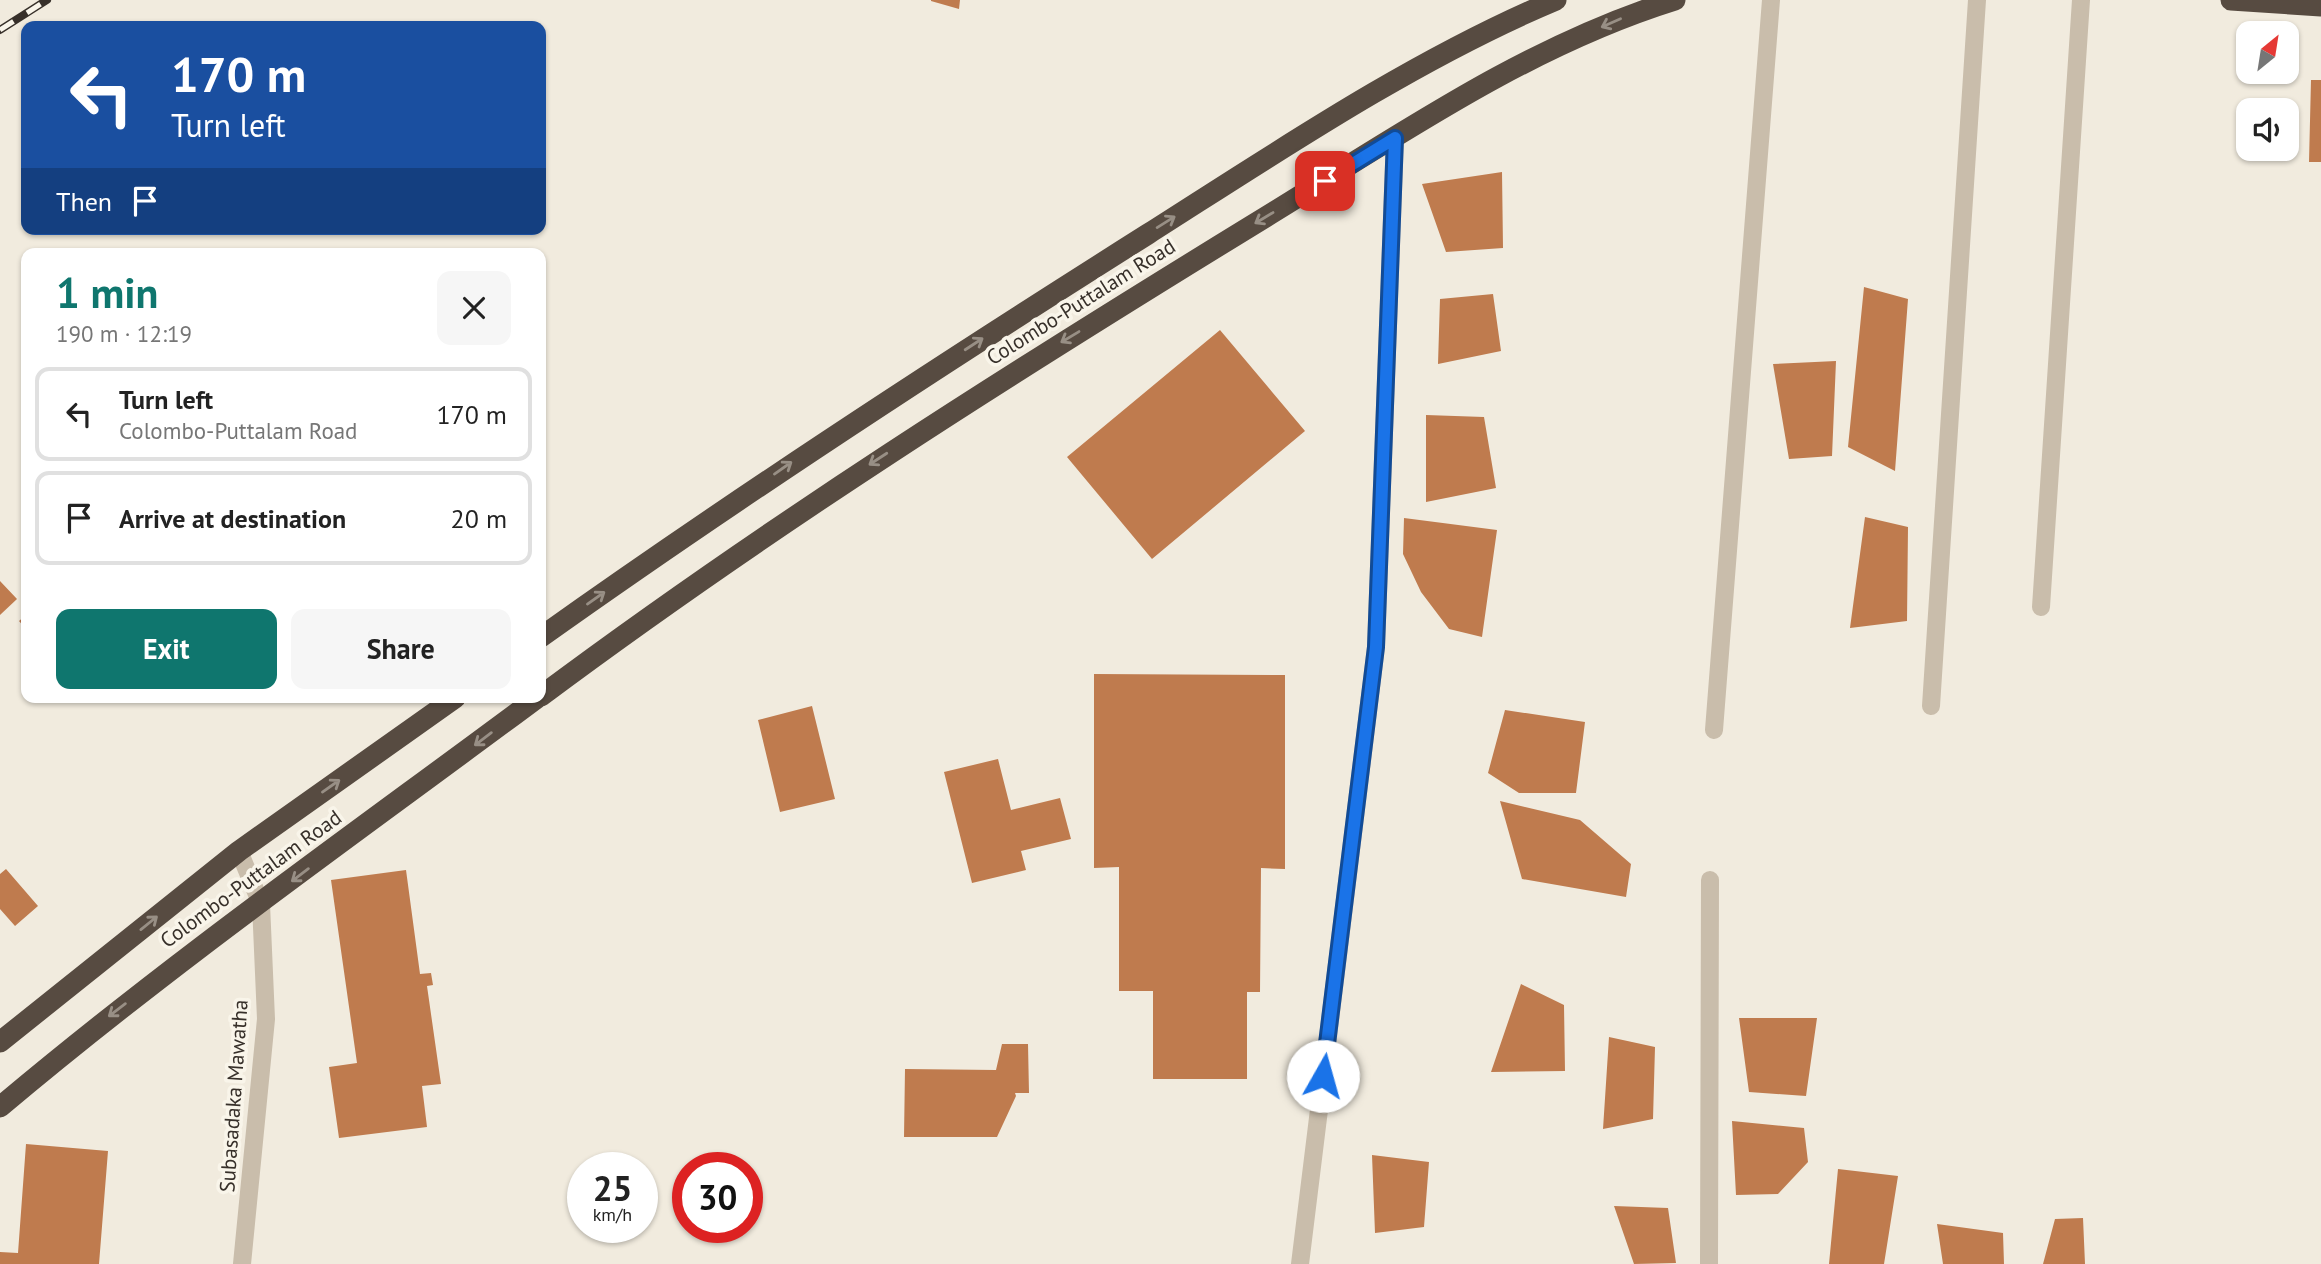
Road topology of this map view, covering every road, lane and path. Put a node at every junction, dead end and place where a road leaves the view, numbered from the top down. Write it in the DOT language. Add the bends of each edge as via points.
graph roads {
  1 [pos="1556,0"];
  2 [pos="1675,0"];
  3 [pos="1771,0"];
  4 [pos="1977,0"];
  5 [pos="2081,0"];
  6 [pos="2231,0"];
  7 [pos="2321,6"];
  8 [pos="1395,138"];
  9 [pos="2041,607"];
  10 [pos="546,634"];
  11 [pos="546,692"];
  12 [pos="448,703"];
  13 [pos="531,703"];
  14 [pos="1931,706"];
  15 [pos="1714,730"];
  16 [pos="239,852"];
  17 [pos="1710,880"];
  18 [pos="261,904"];
  19 [pos="0,1042"];
  20 [pos="0,1107"];
  21 [pos="242,1264"];
  22 [pos="1300,1264"];
  23 [pos="1709,1264"];
  10 -- 1 [label="highway, Colombo-Puttalam Road, one-way" via="793,461 1174,218 1360,103 1507,20"];
  2 -- 8 [label="highway, Colombo-Puttalam Road, one-way" via="1500,73"];
  3 -- 15 [label="street"];
  4 -- 14 [label="street"];
  5 -- 9 [label="street"];
  6 -- 7 [label="highway"];
  8 -- 11 [label="highway, Colombo-Puttalam Road, one-way" via="1022,366 854,475"];
  8 -- 22 [label="street" via="1376,647"];
  16 -- 12 [label="highway, Colombo-Puttalam Road, one-way"];
  13 -- 18 [label="highway, Colombo-Puttalam Road, one-way"];
  16 -- 18 [label="street, Subasadaka Mawatha"];
  19 -- 16 [label="highway, Colombo-Puttalam Road, one-way"];
  17 -- 23 [label="street"];
  18 -- 20 [label="highway, Colombo-Puttalam Road, one-way" via="89,1032"];
  18 -- 21 [label="street, Subasadaka Mawatha" via="266,1019"];
}
